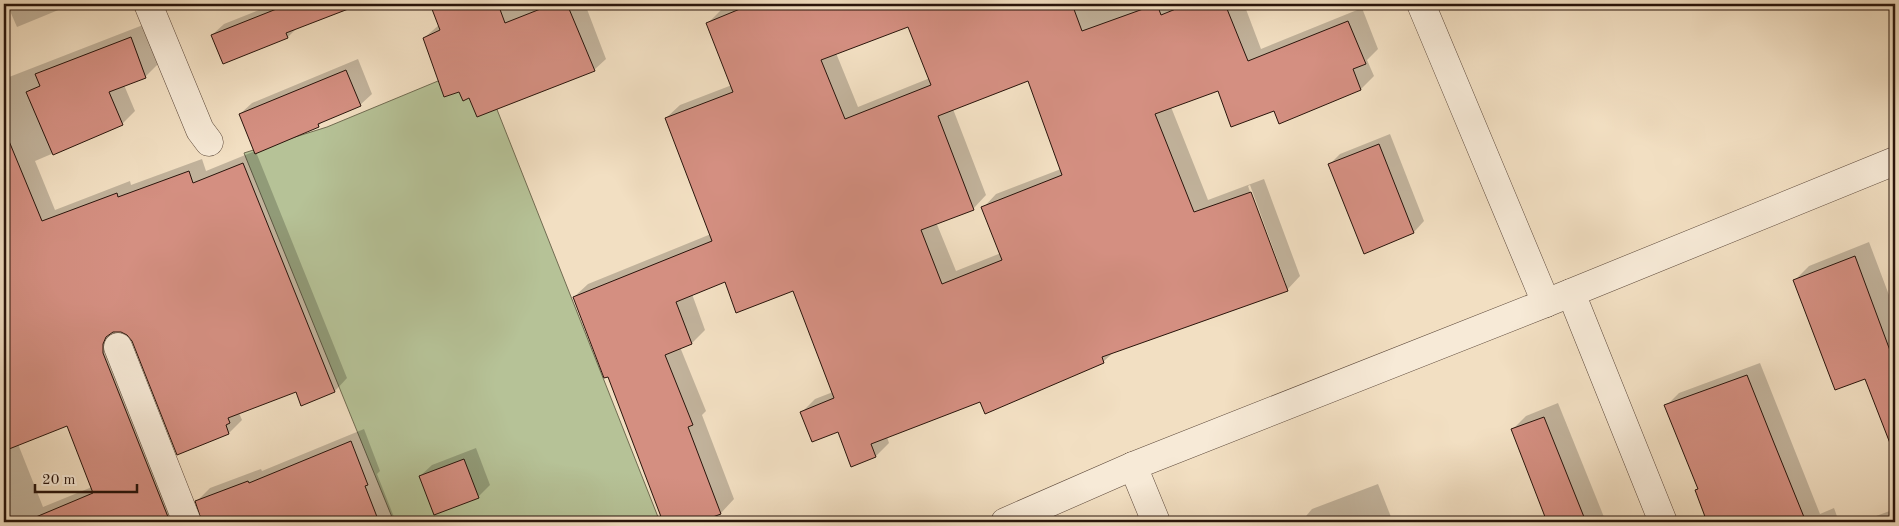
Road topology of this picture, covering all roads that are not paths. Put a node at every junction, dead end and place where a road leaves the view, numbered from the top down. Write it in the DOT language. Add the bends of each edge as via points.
graph roads {
  1 [pos="148,4"];
  2 [pos="1421,4"];
  3 [pos="209,142"];
  4 [pos="1895,160"];
  5 [pos="1571,293"];
  6 [pos="1546,303"];
  7 [pos="118,347"];
  8 [pos="1133,466"];
  9 [pos="188,522"];
  10 [pos="1005,522"];
  11 [pos="1156,522"];
  12 [pos="1663,522"];
  1 -- 3 [label="street" via="200,130"];
  2 -- 6 [label="street"];
  4 -- 5 [label="street"];
  5 -- 6 [label="street"];
  5 -- 12 [label="street"];
  6 -- 8 [label="street"];
  7 -- 9 [label="street"];
  8 -- 10 [label="street"];
  8 -- 11 [label="street"];
}
